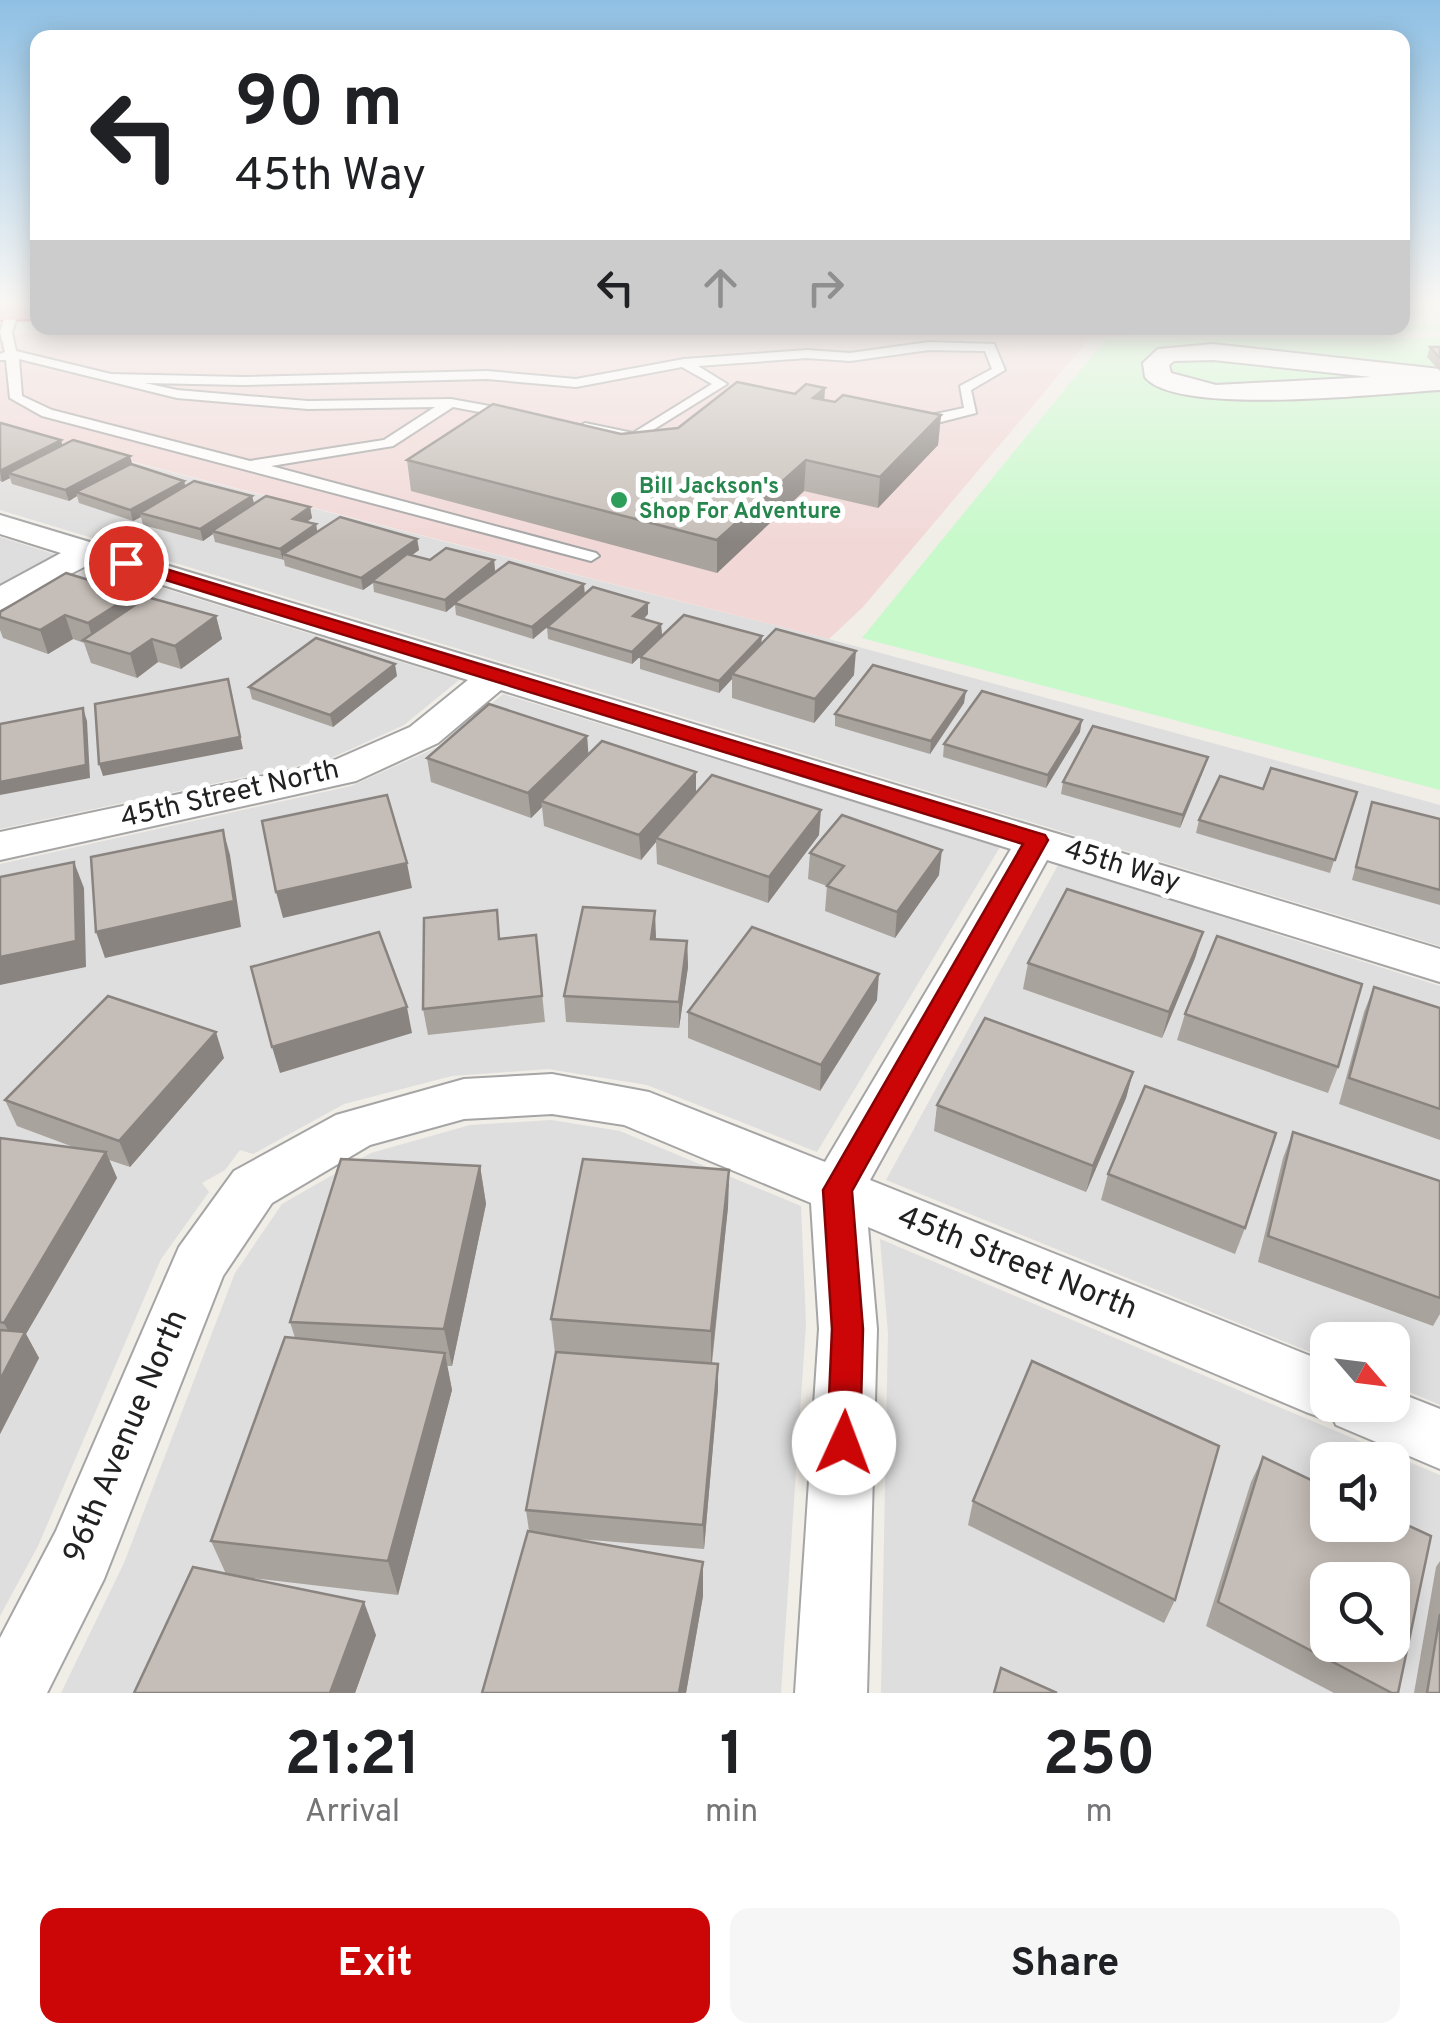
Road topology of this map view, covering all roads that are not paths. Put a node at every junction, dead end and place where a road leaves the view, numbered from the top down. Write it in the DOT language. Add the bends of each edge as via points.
graph roads {
  1 [pos="13,384"];
  2 [pos="136,384"];
  3 [pos="720,384"];
  4 [pos="973,384"];
  5 [pos="1172,384"];
  6 [pos="1365,384"];
  7 [pos="739,388"];
  8 [pos="451,402"];
  9 [pos="525,416"];
  10 [pos="907,419"];
  11 [pos="562,423"];
  12 [pos="250,464"];
  13 [pos="0,524"];
  14 [pos="90,551"];
  15 [pos="591,556"];
  16 [pos="0,600"];
  17 [pos="495,676"];
  18 [pos="1037,840"];
  19 [pos="0,846"];
  20 [pos="1440,966"];
  21 [pos="253,1187"];
  22 [pos="837,1190"];
  23 [pos="1310,1385"];
  24 [pos="1399,1422"];
  25 [pos="1440,1439"];
  26 [pos="9,1693"];
  27 [pos="831,1693"];
  1 -- 12 [label="lane" via="16,398 47,414"];
  2 -- 8 [label="lane" via="308,405"];
  3 -- 7 [label="lane"];
  3 -- 11 [label="lane" via="636,437"];
  4 -- 10 [label="lane" via="964,389 971,410 925,422"];
  5 -- 6 [label="street" via="1216,394"];
  8 -- 9 [label="lane"];
  8 -- 12 [label="lane" via="388,444"];
  12 -- 15 [label="lane"];
  13 -- 14 [label="street, 45th Way"];
  14 -- 16 [label="street"];
  14 -- 17 [label="street, 45th Way"];
  17 -- 18 [label="street, 45th Way"];
  17 -- 19 [label="street, 45th Street North" via="424,735 342,772"];
  18 -- 20 [label="street, 45th Way"];
  18 -- 22 [label="street"];
  21 -- 22 [label="street, 45th Street North" via="354,1128 464,1100 552,1094 632,1106"];
  21 -- 26 [label="street, 96th Avenue North" via="199,1264 80,1556"];
  22 -- 23 [label="street, 45th Street North"];
  22 -- 27 [label="street" via="848,1329"];
  24 -- 25 [label="street"];
}
